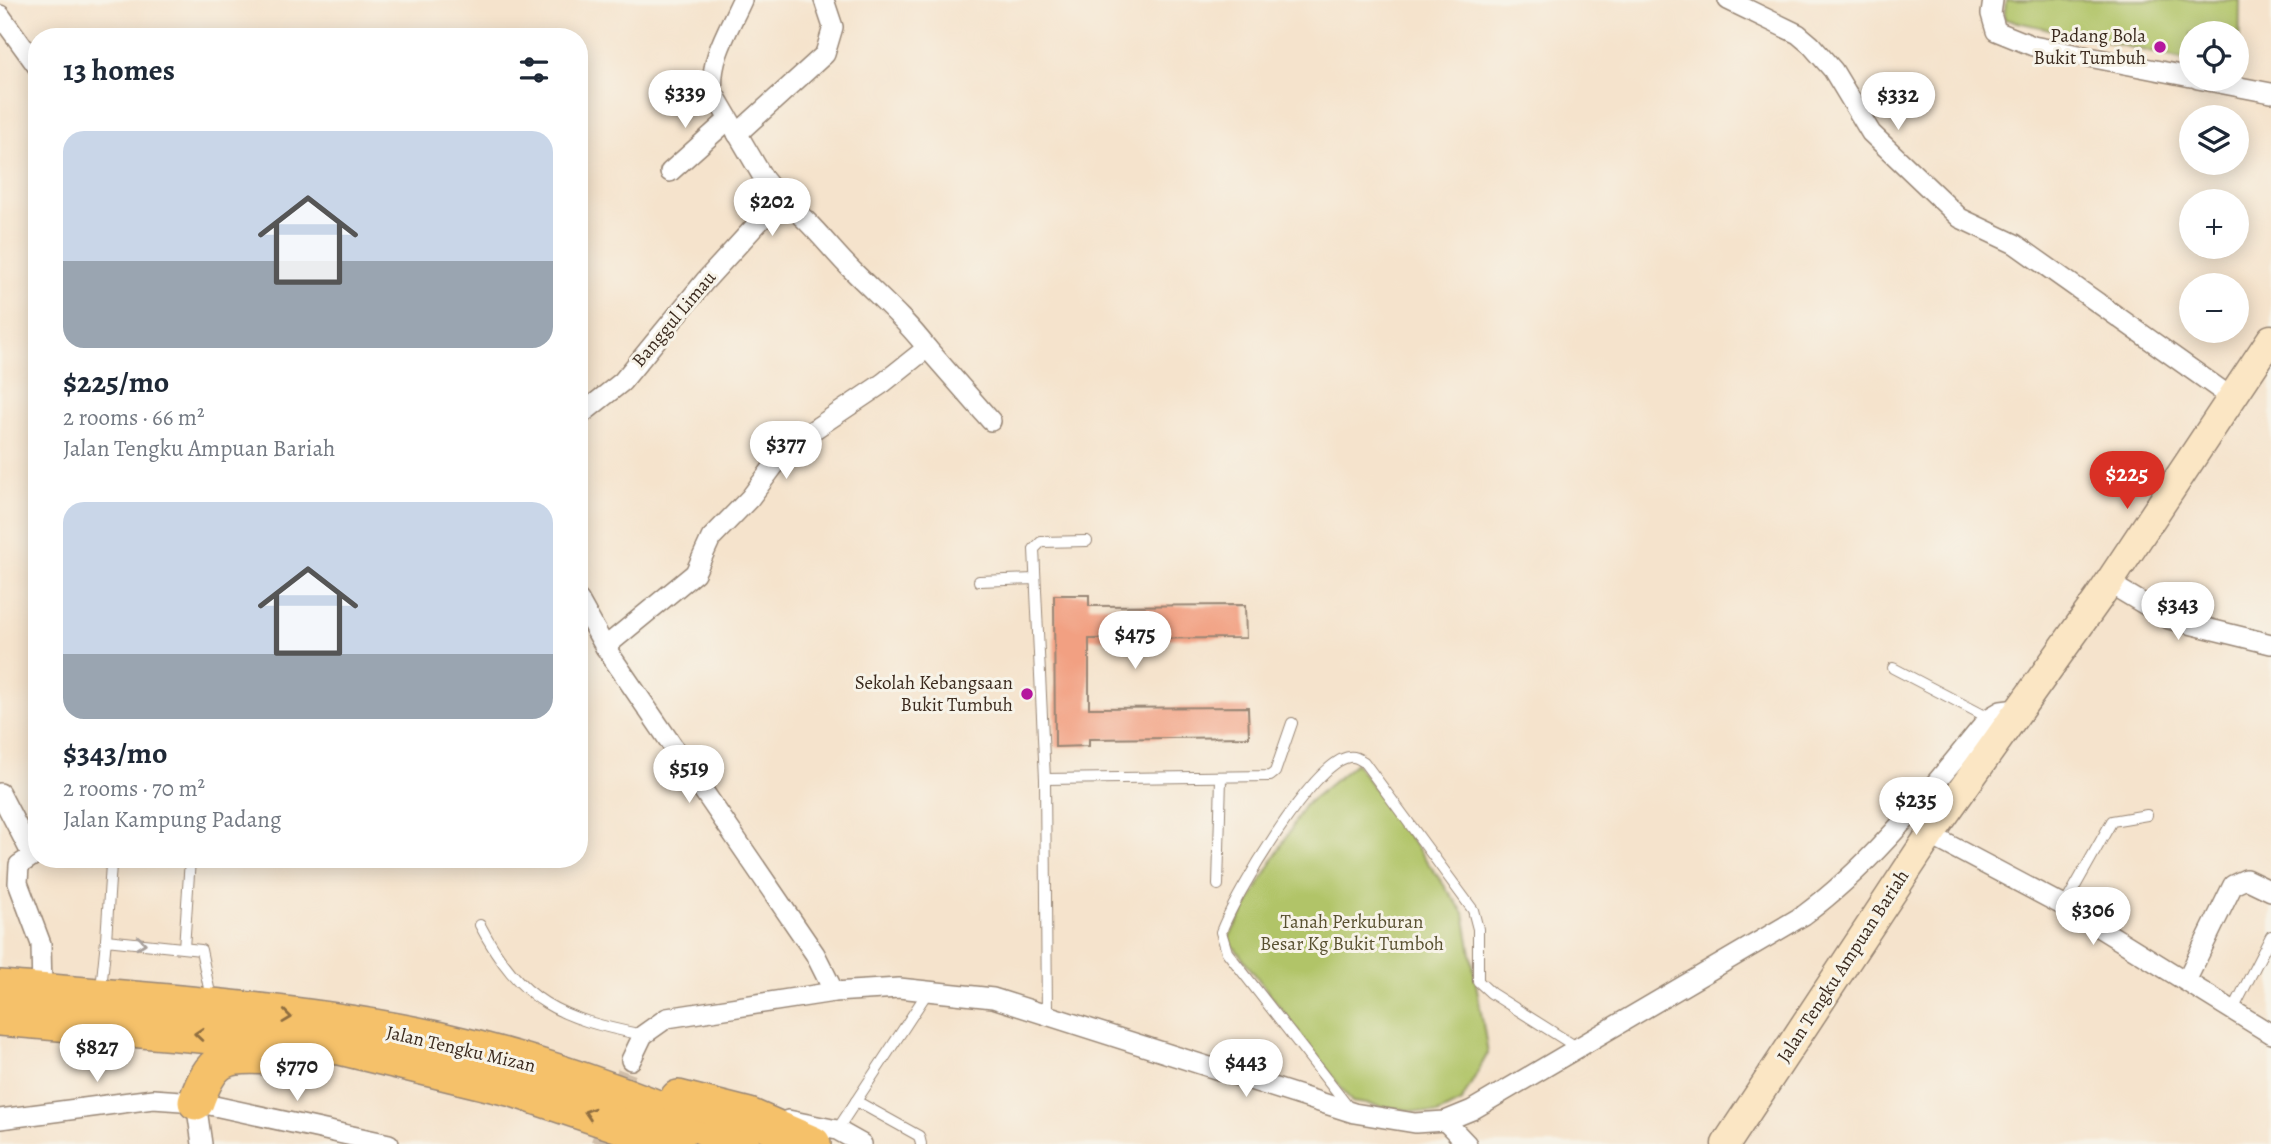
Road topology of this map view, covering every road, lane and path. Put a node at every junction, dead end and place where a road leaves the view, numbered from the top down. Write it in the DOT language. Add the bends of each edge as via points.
graph roads {
  1 [pos="742,0"];
  2 [pos="824,0"];
  3 [pos="1728,0"];
  4 [pos="1993,0"];
  5 [pos="0,15"];
  6 [pos="28,54"];
  7 [pos="2179,75"];
  8 [pos="2249,89"];
  9 [pos="2271,93"];
  10 [pos="733,127"];
  11 [pos="670,172"];
  12 [pos="780,199"];
  13 [pos="2271,339"];
  14 [pos="926,348"];
  15 [pos="2232,398"];
  16 [pos="588,407"];
  17 [pos="991,421"];
  18 [pos="1087,541"];
  19 [pos="1035,579"];
  20 [pos="979,581"];
  21 [pos="2109,583"];
  22 [pos="588,616"];
  23 [pos="2271,644"];
  24 [pos="605,647"];
  25 [pos="1893,668"];
  26 [pos="2017,709"];
  27 [pos="1989,718"];
  28 [pos="1292,723"];
  29 [pos="1221,778"];
  30 [pos="1045,779"];
  31 [pos="0,793"];
  32 [pos="2147,815"];
  33 [pos="1930,835"];
  34 [pos="28,843"];
  35 [pos="28,858"];
  36 [pos="111,868"];
  37 [pos="189,868"];
  38 [pos="1218,885"];
  39 [pos="2271,891"];
  40 [pos="2064,906"];
  41 [pos="480,925"];
  42 [pos="2271,936"];
  43 [pos="106,940"];
  44 [pos="184,948"];
  45 [pos="2186,981"];
  46 [pos="0,988"];
  47 [pos="929,990"];
  48 [pos="42,992"];
  49 [pos="834,992"];
  50 [pos="100,997"];
  51 [pos="214,1008"];
  52 [pos="2233,1010"];
  53 [pos="1047,1014"];
  54 [pos="0,1018"];
  55 [pos="2271,1034"];
  56 [pos="643,1035"];
  57 [pos="1578,1048"];
  58 [pos="631,1060"];
  59 [pos="423,1067"];
  60 [pos="856,1101"];
  61 [pos="196,1102"];
  62 [pos="1354,1113"];
  63 [pos="0,1119"];
  64 [pos="1445,1121"];
  65 [pos="745,1130"];
  66 [pos="825,1137"];
  67 [pos="202,1144"];
  68 [pos="389,1144"];
  69 [pos="676,1144"];
  70 [pos="862,1144"];
  71 [pos="920,1144"];
  72 [pos="1467,1144"];
  73 [pos="1726,1144"];
  1 -- 10 [label="street" via="711,80"];
  2 -- 10 [label="street" via="833,27 825,54"];
  3 -- 15 [label="street" via="1811,45 1833,70 1871,133 1960,218 2015,244"];
  4 -- 7 [label="street" via="1996,30 2034,46"];
  5 -- 6 [label="street"];
  8 -- 9 [label="street"];
  10 -- 11 [label="street"];
  10 -- 12 [label="street"];
  12 -- 14 [label="street" via="810,223"];
  12 -- 16 [label="street, Banggul Limau" via="622,382"];
  13 -- 15 [label="main road, Jalan Tengku Ampuan Bariah"];
  14 -- 17 [label="street"];
  14 -- 24 [label="street" via="788,447 751,498 711,538 695,573"];
  15 -- 21 [label="main road, Jalan Tengku Ampuan Bariah"];
  18 -- 19 [label="lane" via="1041,542 1034,549"];
  19 -- 20 [label="lane"];
  19 -- 30 [label="lane"];
  21 -- 23 [label="street" via="2169,619"];
  21 -- 26 [label="main road, Jalan Tengku Ampuan Bariah"];
  22 -- 24 [label="street"];
  24 -- 49 [label="street" via="816,954"];
  25 -- 27 [label="lane"];
  26 -- 27 [label="street"];
  26 -- 33 [label="main road, Jalan Tengku Ampuan Bariah"];
  27 -- 57 [label="street" via="1871,859 1839,890"];
  28 -- 29 [label="lane" via="1270,776"];
  29 -- 30 [label="lane"];
  29 -- 38 [label="lane"];
  30 -- 53 [label="lane"];
  31 -- 34 [label="street"];
  32 -- 40 [label="lane" via="2112,821"];
  33 -- 40 [label="street"];
  33 -- 73 [label="main road, Jalan Tengku Ampuan Bariah"];
  35 -- 48 [label="street" via="19,865 18,883 41,944"];
  36 -- 43 [label="lane"];
  37 -- 44 [label="lane"];
  39 -- 45 [label="street" via="2246,879 2233,885"];
  40 -- 45 [label="street"];
  41 -- 56 [label="lane" via="499,961 525,990 559,1012"];
  42 -- 52 [label="lane"];
  43 -- 44 [label="lane, one-way"];
  43 -- 50 [label="lane"];
  44 -- 51 [label="lane" via="201,950"];
  45 -- 52 [label="street"];
  46 -- 48 [label="highway, Jalan Tengku Mizan"];
  47 -- 49 [label="street"];
  47 -- 53 [label="street" via="993,998"];
  47 -- 60 [label="lane"];
  48 -- 50 [label="highway, Jalan Tengku Mizan"];
  49 -- 56 [label="street" via="667,1018"];
  50 -- 51 [label="highway, Jalan Tengku Mizan"];
  51 -- 65 [label="highway, Jalan Tengku Mizan, one-way" via="435,1039 515,1059 610,1091 683,1099"];
  52 -- 55 [label="street"];
  53 -- 62 [label="street"];
  59 -- 54 [label="highway, Jalan Tengku Mizan, one-way" via="340,1047"];
  56 -- 58 [label="street"];
  57 -- 62 [label="lane" via="1478,981 1478,929 1473,910 1364,762 1346,757 1323,772 1299,802 1221,932 1227,952"];
  57 -- 64 [label="street"];
  59 -- 61 [label="highway" via="236,1058 212,1066"];
  69 -- 59 [label="highway, Jalan Tengku Mizan, one-way" via="513,1089"];
  60 -- 66 [label="lane"];
  60 -- 71 [label="lane" via="919,1136"];
  61 -- 63 [label="street" via="153,1099 94,1104"];
  61 -- 67 [label="street"];
  61 -- 68 [label="street"];
  62 -- 64 [label="street" via="1415,1123"];
  64 -- 72 [label="street"];
  65 -- 66 [label="highway, Jalan Tengku Mizan"];
  66 -- 70 [label="street"];
}
